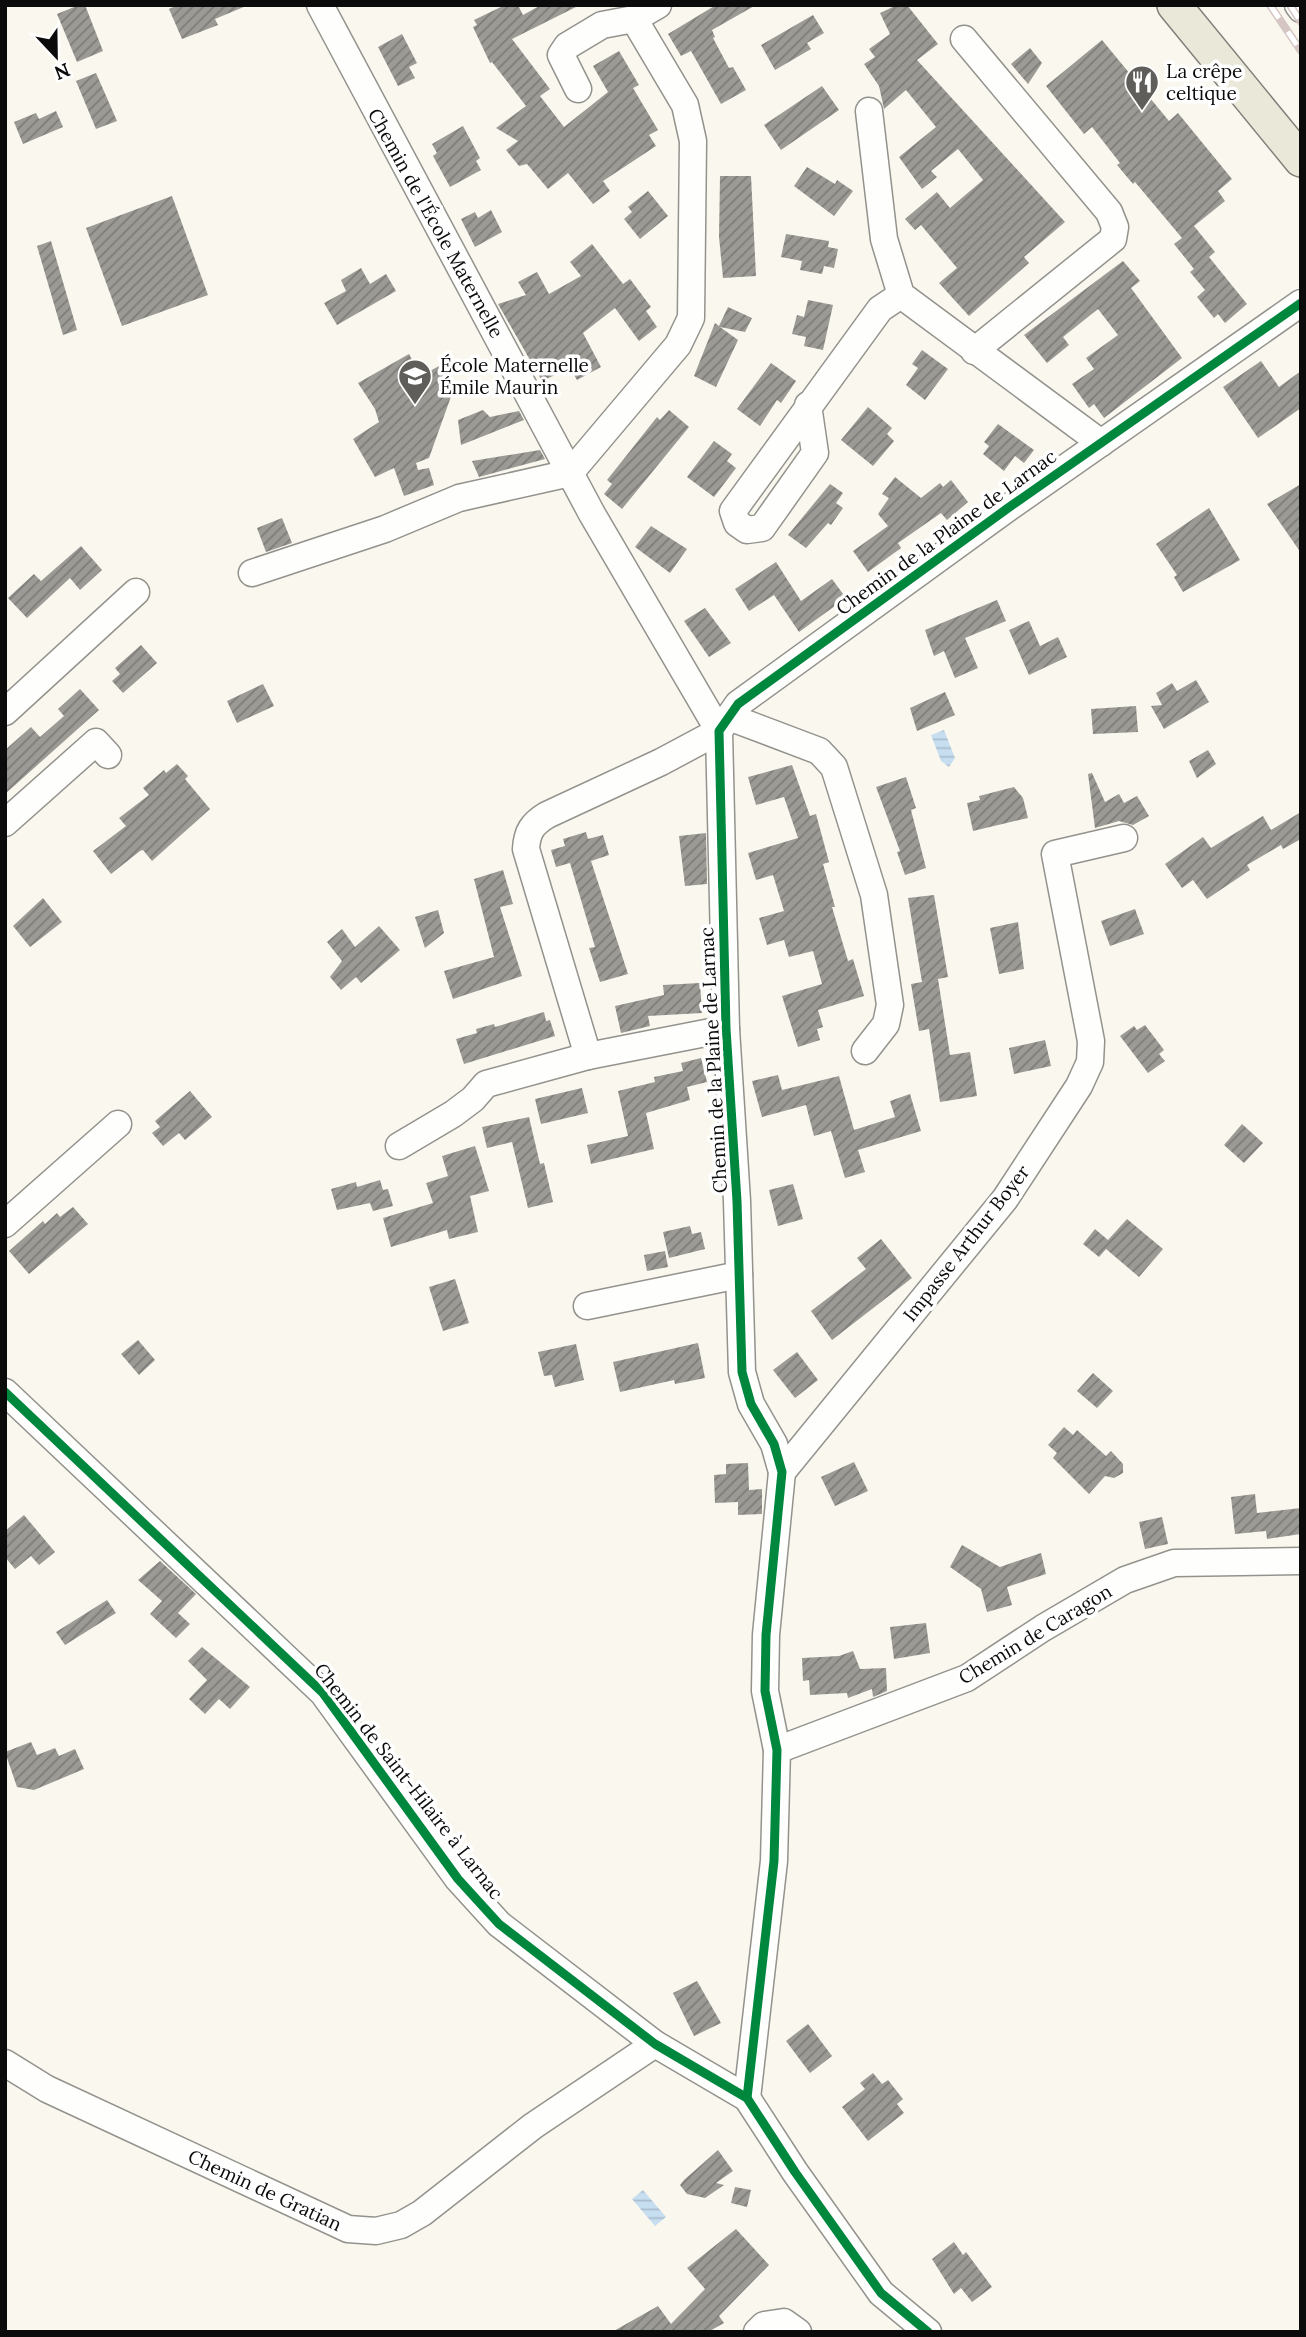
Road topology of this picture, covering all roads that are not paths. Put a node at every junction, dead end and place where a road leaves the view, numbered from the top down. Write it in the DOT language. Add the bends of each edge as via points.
graph roads {
  1 [pos="320,5"];
  2 [pos="658,5"];
  3 [pos="1174,5"];
  4 [pos="634,19"];
  5 [pos="964,39"];
  6 [pos="578,89"];
  7 [pos="869,111"];
  8 [pos="1301,160"];
  9 [pos="901,295"];
  10 [pos="1301,303"];
  11 [pos="974,351"];
  12 [pos="808,405"];
  13 [pos="1101,443"];
  14 [pos="570,473"];
  15 [pos="252,573"];
  16 [pos="136,593"];
  17 [pos="5,712"];
  18 [pos="724,724"];
  19 [pos="108,755"];
  20 [pos="5,823"];
  21 [pos="1124,838"];
  22 [pos="726,1029"];
  23 [pos="865,1051"];
  24 [pos="589,1056"];
  25 [pos="118,1124"];
  26 [pos="399,1146"];
  27 [pos="5,1224"];
  28 [pos="739,1275"];
  29 [pos="587,1306"];
  30 [pos="5,1392"];
  31 [pos="782,1472"];
  32 [pos="1301,1561"];
  33 [pos="778,1750"];
  34 [pos="655,2044"];
  35 [pos="5,2063"];
  36 [pos="747,2098"];
  37 [pos="757,2332"];
  38 [pos="798,2332"];
  39 [pos="928,2332"];
  1 -- 14 [label="street, Chemin de l'École Maternelle"];
  2 -- 4 [label="street"];
  3 -- 8 [label="main road"];
  4 -- 6 [label="street" via="610,21 564,50 563,62"];
  4 -- 14 [label="street" via="685,105 693,141 692,307 678,345"];
  5 -- 11 [label="street" via="1109,212 1115,227 1113,239"];
  7 -- 9 [label="street" via="884,239"];
  9 -- 11 [label="street"];
  9 -- 12 [label="street" via="880,309"];
  10 -- 13 [label="street, Chemin de la Plaine de Larnac"];
  11 -- 13 [label="street"];
  13 -- 18 [label="street, Chemin de la Plaine de Larnac" via="738,704"];
  14 -- 15 [label="street" via="459,498 385,529"];
  14 -- 18 [label="street, Chemin de l'École Maternelle"];
  16 -- 17 [label="street" via="70,636"];
  18 -- 22 [label="street, Chemin de la Plaine de Larnac"];
  18 -- 23 [label="street" via="820,751 839,778 874,895 890,1005 886,1024"];
  18 -- 24 [label="street" via="661,762 547,815 534,823 527,836 526,849"];
  19 -- 20 [label="street" via="96,742"];
  21 -- 31 [label="street, Impasse Arthur Boyer" via="1055,854 1091,1041 1090,1062 1079,1086 1005,1199"];
  22 -- 24 [label="street"];
  22 -- 28 [label="street, Chemin de la Plaine de Larnac"];
  24 -- 26 [label="street" via="486,1084 473,1100"];
  25 -- 27 [label="street"];
  28 -- 29 [label="street"];
  28 -- 31 [label="street, Chemin de la Plaine de Larnac" via="742,1372 751,1404 774,1444"];
  30 -- 34 [label="street, Chemin de Saint-Hilaire à Larnac" via="323,1693 458,1879 492,1917"];
  31 -- 33 [label="street, Chemin de la Plaine de Larnac" via="765,1691"];
  32 -- 33 [label="street, Chemin de Caragon" via="1174,1563 1125,1580 967,1678"];
  33 -- 36 [label="street, Chemin de la Plaine de Larnac" via="774,1861"];
  34 -- 35 [label="street, Chemin de Gratian" via="533,2126 422,2213 401,2225 376,2231 348,2229 47,2089"];
  34 -- 36 [label="street, Chemin de Saint-Hilaire à Larnac"];
  36 -- 39 [label="street, Chemin de Saint-Hilaire à Larnac" via="881,2293"];
  37 -- 38 [label="street" via="764,2325 784,2322"];
}
